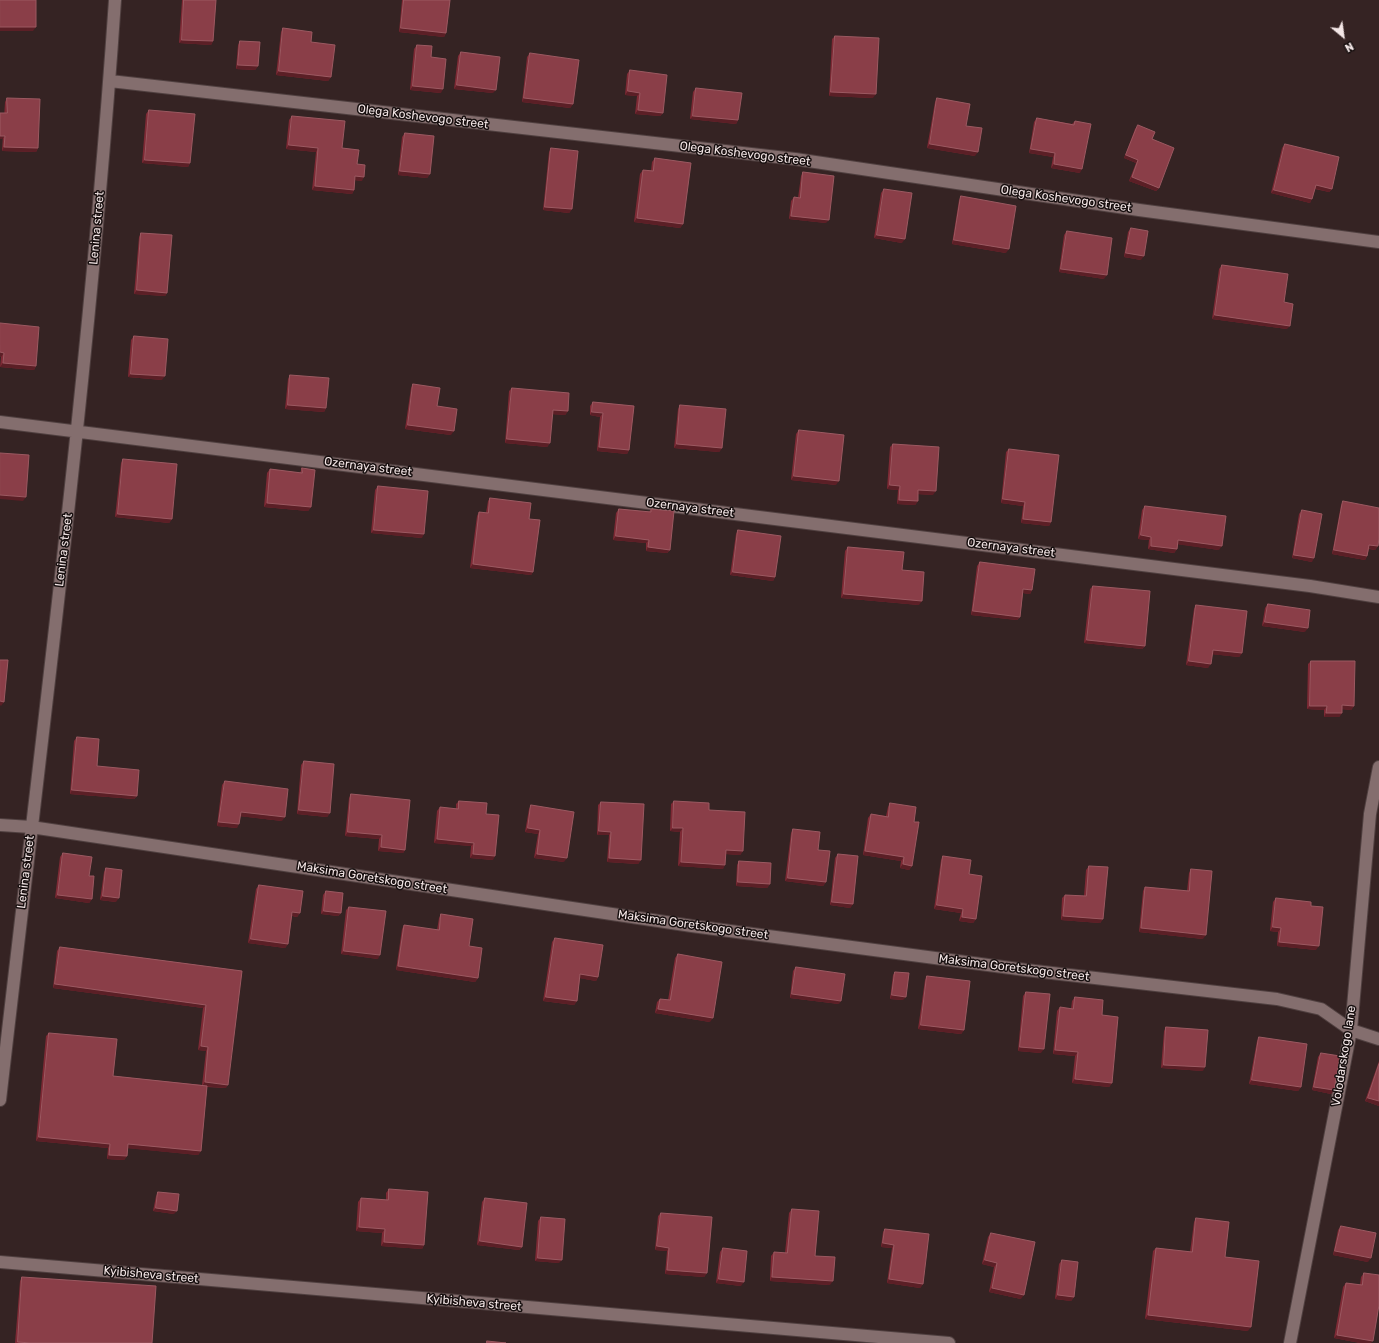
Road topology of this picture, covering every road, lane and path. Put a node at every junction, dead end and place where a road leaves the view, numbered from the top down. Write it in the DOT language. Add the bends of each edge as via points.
graph roads {
  1 [pos="115,0"];
  2 [pos="110,81"];
  3 [pos="1379,242"];
  4 [pos="0,422"];
  5 [pos="78,431"];
  6 [pos="1379,597"];
  7 [pos="1379,766"];
  8 [pos="0,825"];
  9 [pos="31,827"];
  10 [pos="1351,1030"];
  11 [pos="1379,1039"];
  12 [pos="0,1100"];
  13 [pos="0,1262"];
  14 [pos="949,1343"];
  15 [pos="1290,1343"];
  1 -- 2 [label="street, Lenina street"];
  2 -- 3 [label="street, Olega Koshevogo street" via="795,159 1138,210"];
  2 -- 5 [label="street, Lenina street"];
  4 -- 5 [label="street, Ozernaya street"];
  5 -- 6 [label="street, Ozernaya street" via="1310,586"];
  5 -- 9 [label="street, Lenina street"];
  7 -- 10 [label="street, Volodarskogo lane" via="1370,814"];
  8 -- 9 [label="street, Maksima Goretskogo street"];
  9 -- 10 [label="street, Maksima Goretskogo street" via="700,927 1026,970 1277,999 1321,1009"];
  9 -- 12 [label="street, Lenina street"];
  10 -- 11 [label="street, Maksima Goretskogo street"];
  10 -- 15 [label="street, Volodarskogo lane"];
  13 -- 14 [label="street, Kyibisheva street"];
}
